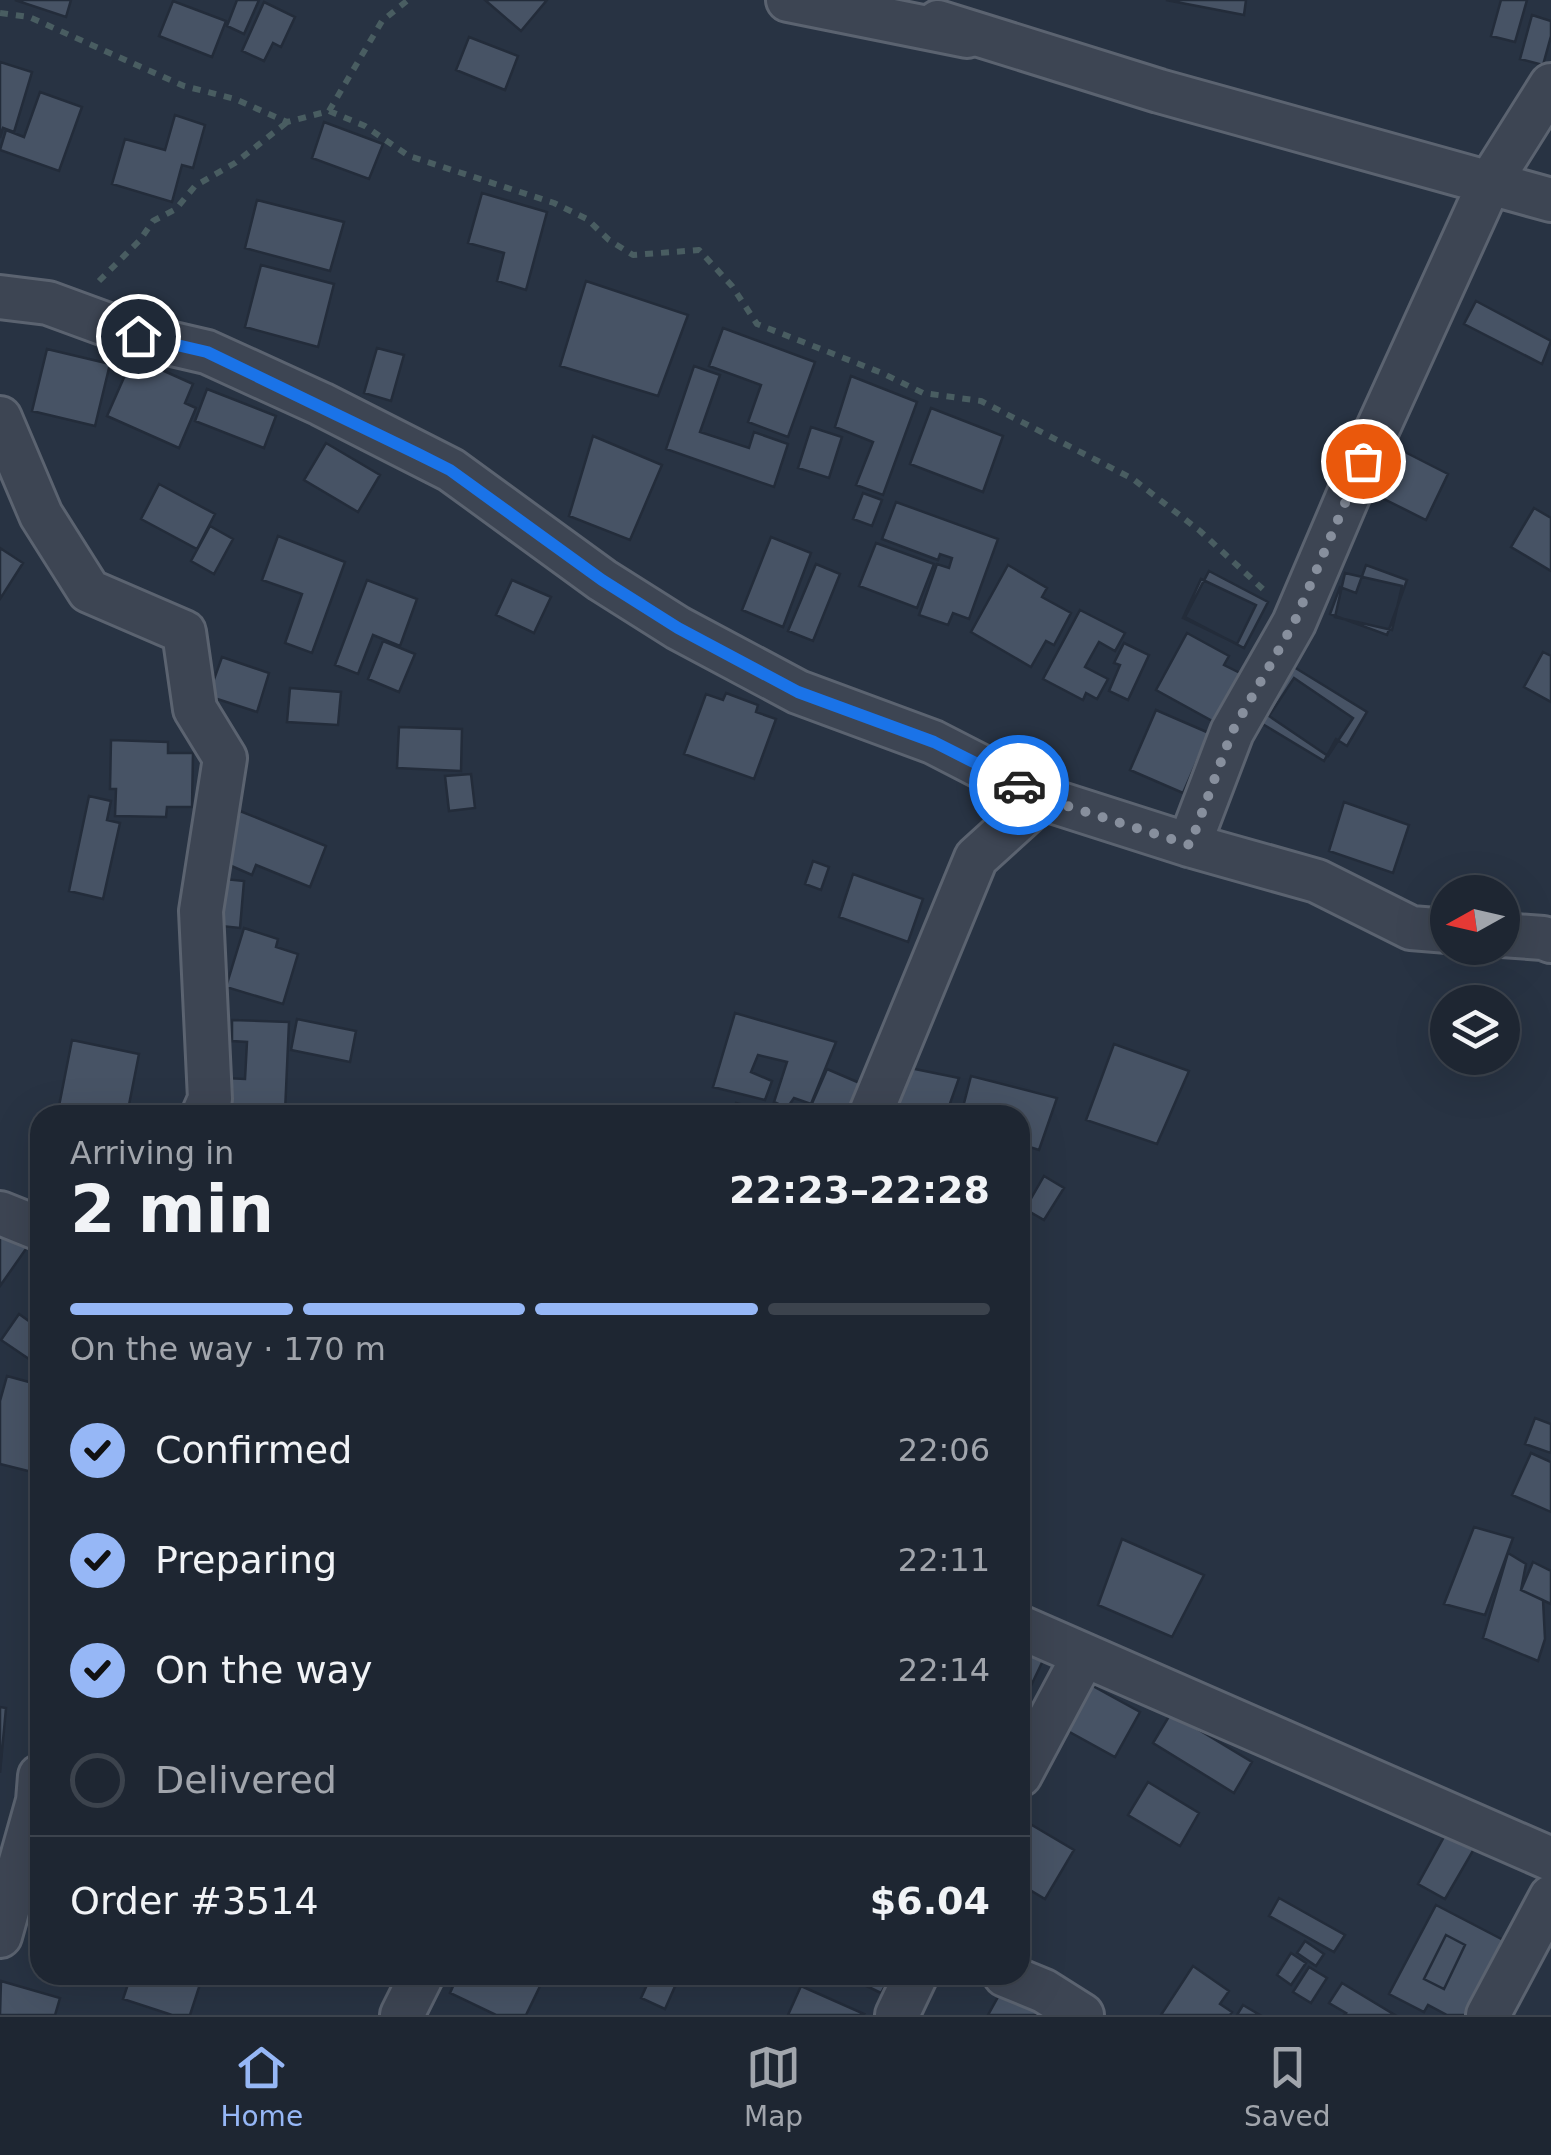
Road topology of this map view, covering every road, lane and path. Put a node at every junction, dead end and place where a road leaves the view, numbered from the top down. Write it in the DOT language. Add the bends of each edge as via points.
graph roads {
  1 [pos="408,0"];
  2 [pos="788,0"];
  3 [pos="0,13"];
  4 [pos="1551,85"];
  5 [pos="329,111"];
  6 [pos="287,122"];
  7 [pos="1490,182"];
  8 [pos="1551,200"];
  9 [pos="0,297"];
  10 [pos="48,303"];
  11 [pos="0,418"];
  12 [pos="1294,623"];
  13 [pos="1042,798"];
  14 [pos="1190,845"];
  15 [pos="1430,930"];
  16 [pos="1520,936"];
  17 [pos="1551,941"];
  18 [pos="208,1105"];
  19 [pos="874,1105"];
  20 [pos="0,1213"];
  21 [pos="30,1224"];
  22 [pos="1030,1632"];
  23 [pos="1084,1657"];
  24 [pos="1030,1757"];
  25 [pos="30,1829"];
  26 [pos="1551,1860"];
  27 [pos="1551,1897"];
  28 [pos="0,1936"];
  29 [pos="417,1985"];
  30 [pos="911,1985"];
  31 [pos="1029,1985"];
  32 [pos="402,2015"];
  33 [pos="897,2015"];
  34 [pos="1082,2015"];
  35 [pos="1488,2015"];
  1 -- 5 [label="path" via="382,21"];
  2 -- 7 [label="street" via="998,42 938,22"];
  3 -- 6 [label="path" via="28,17 184,86"];
  4 -- 7 [label="street"];
  5 -- 6 [label="path"];
  5 -- 12 [label="path" via="409,156 554,203 632,255 699,250 756,324 924,393 981,401 1134,479 1200,530"];
  6 -- 10 [label="path" via="153,221 93,287"];
  7 -- 8 [label="street"];
  7 -- 12 [label="street"];
  9 -- 10 [label="street"];
  10 -- 13 [label="street" via="138,336 207,352 321,404 450,470 678,628 798,692 934,742"];
  11 -- 18 [label="street" via="41,514 89,591 184,632 194,710 226,758 201,911"];
  12 -- 14 [label="street" via="1232,732"];
  13 -- 14 [label="street"];
  13 -- 19 [label="street" via="976,858"];
  14 -- 15 [label="street" via="1316,881 1411,928"];
  16 -- 17 [label="street"];
  20 -- 21 [label="street"];
  22 -- 23 [label="street"];
  23 -- 24 [label="street"];
  23 -- 26 [label="street"];
  25 -- 28 [label="street"];
  27 -- 35 [label="street"];
  29 -- 32 [label="street"];
  30 -- 33 [label="street"];
  31 -- 34 [label="street"];
}
